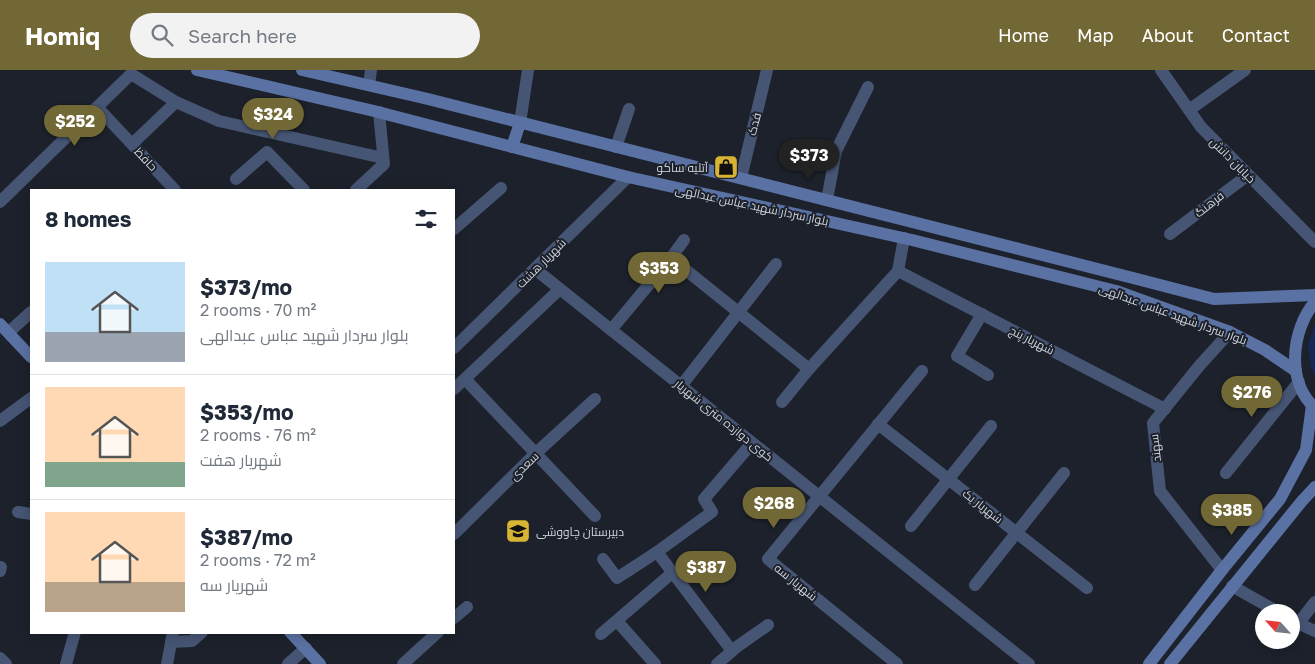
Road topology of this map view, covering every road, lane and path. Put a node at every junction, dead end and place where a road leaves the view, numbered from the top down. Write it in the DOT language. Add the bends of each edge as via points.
graph roads {
  1 [pos="197,70"];
  2 [pos="302,70"];
  3 [pos="371,70"];
  4 [pos="528,70"];
  5 [pos="767,70"];
  6 [pos="1162,70"];
  7 [pos="1246,70"];
  8 [pos="369,85"];
  9 [pos="868,87"];
  10 [pos="176,102"];
  11 [pos="97,107"];
  12 [pos="629,109"];
  13 [pos="1189,110"];
  14 [pos="379,112"];
  15 [pos="520,123"];
  16 [pos="132,144"];
  17 [pos="512,147"];
  18 [pos="616,147"];
  19 [pos="383,158"];
  20 [pos="1248,175"];
  21 [pos="628,177"];
  22 [pos="741,178"];
  23 [pos="236,179"];
  24 [pos="500,188"];
  25 [pos="174,189"];
  26 [pos="303,189"];
  27 [pos="357,189"];
  28 [pos="828,200"];
  29 [pos="0,202"];
  30 [pos="455,228"];
  31 [pos="1170,234"];
  32 [pos="904,238"];
  33 [pos="684,240"];
  34 [pos="1315,242"];
  35 [pos="671,258"];
  36 [pos="776,264"];
  37 [pos="535,269"];
  38 [pos="898,271"];
  39 [pos="560,289"];
  40 [pos="1315,295"];
  41 [pos="1315,302"];
  42 [pos="739,312"];
  43 [pos="30,313"];
  44 [pos="982,314"];
  45 [pos="4,328"];
  46 [pos="611,330"];
  47 [pos="1230,332"];
  48 [pos="455,347"];
  49 [pos="30,356"];
  50 [pos="809,369"];
  51 [pos="922,371"];
  52 [pos="988,375"];
  53 [pos="1298,376"];
  54 [pos="464,379"];
  55 [pos="681,386"];
  56 [pos="455,388"];
  57 [pos="30,399"];
  58 [pos="595,399"];
  59 [pos="782,402"];
  60 [pos="1313,406"];
  61 [pos="1164,409"];
  62 [pos="0,421"];
  63 [pos="878,424"];
  64 [pos="990,426"];
  65 [pos="752,443"];
  66 [pos="536,454"];
  67 [pos="1064,473"];
  68 [pos="1226,473"];
  69 [pos="948,479"];
  70 [pos="1315,487"];
  71 [pos="819,496"];
  72 [pos="18,512"];
  73 [pos="30,514"];
  74 [pos="595,516"];
  75 [pos="911,526"];
  76 [pos="1016,532"];
  77 [pos="455,533"];
  78 [pos="657,552"];
  79 [pos="603,559"];
  80 [pos="1222,570"];
  81 [pos="672,573"];
  82 [pos="975,585"];
  83 [pos="1232,586"];
  84 [pos="1087,588"];
  85 [pos="1315,602"];
  86 [pos="1264,604"];
  87 [pos="467,607"];
  88 [pos="455,617"];
  89 [pos="1300,617"];
  90 [pos="617,621"];
  91 [pos="1300,624"];
  92 [pos="768,625"];
  93 [pos="1315,631"];
  94 [pos="74,634"];
  95 [pos="200,634"];
  96 [pos="292,634"];
  97 [pos="436,634"];
  98 [pos="601,634"];
  99 [pos="172,637"];
  100 [pos="306,648"];
  101 [pos="732,651"];
  102 [pos="66,664"];
  103 [pos="168,664"];
  104 [pos="288,664"];
  105 [pos="320,664"];
  106 [pos="403,664"];
  107 [pos="655,664"];
  108 [pos="717,664"];
  109 [pos="897,664"];
  110 [pos="1029,664"];
  111 [pos="1149,664"];
  112 [pos="1170,664"];
  1 -- 14 [label="street, بلوار سردار شهید عباس عبدالهی"];
  2 -- 8 [label="street, بلوار سردار شهید عباس عبدالهی"];
  3 -- 8 [label="street"];
  4 -- 15 [label="street"];
  5 -- 22 [label="street, فدک"];
  6 -- 13 [label="street, خیابان دانش"];
  7 -- 13 [label="street"];
  8 -- 15 [label="street, بلوار سردار شهید عباس عبدالهی"];
  9 -- 28 [label="street" via="836,152"];
  10 -- 11 [label="street" via="131,74"];
  10 -- 16 [label="street"];
  10 -- 19 [label="street" via="219,121"];
  11 -- 16 [label="street, حافظ"];
  11 -- 29 [label="street"];
  12 -- 18 [label="street"];
  13 -- 20 [label="street, خیابان دانش" via="1201,127"];
  14 -- 17 [label="street, بلوار سردار شهید عباس عبدالهی"];
  14 -- 19 [label="street"];
  15 -- 17 [label="street"];
  15 -- 18 [label="street, بلوار سردار شهید عباس عبدالهی"];
  16 -- 25 [label="street, حافظ"];
  17 -- 21 [label="street, بلوار سردار شهید عباس عبدالهی"];
  18 -- 22 [label="street, بلوار سردار شهید عباس عبدالهی"];
  19 -- 27 [label="street" via="384,164"];
  20 -- 31 [label="street, فرهنگ"];
  20 -- 34 [label="street, خیابان دانش"];
  21 -- 32 [label="street, بلوار سردار شهید عباس عبدالهی"];
  21 -- 37 [label="street, شهریار هشت"];
  22 -- 28 [label="street, بلوار سردار شهید عباس عبدالهی"];
  23 -- 26 [label="street" via="267,152"];
  24 -- 30 [label="street"];
  28 -- 40 [label="street, بلوار سردار شهید عباس عبدالهی" via="1214,299"];
  32 -- 38 [label="street"];
  32 -- 47 [label="street, بلوار سردار شهید عباس عبدالهی" via="1116,291"];
  33 -- 35 [label="street"];
  35 -- 42 [label="street"];
  35 -- 46 [label="street"];
  36 -- 42 [label="street"];
  37 -- 39 [label="street, کوی دوازده متری شهریار"];
  37 -- 48 [label="street, شهریار هشت"];
  38 -- 44 [label="street, شهریار پنج"];
  38 -- 50 [label="street"];
  39 -- 46 [label="street, کوی دوازده متری شهریار"];
  39 -- 54 [label="street"];
  41 -- 53 [label="street" via="1299,329 1294,350"];
  42 -- 50 [label="street"];
  42 -- 55 [label="street"];
  43 -- 45 [label="street"];
  44 -- 52 [label="street" via="956,356"];
  44 -- 61 [label="street, شهریار پنج"];
  45 -- 49 [label="street"];
  46 -- 55 [label="street, کوی دوازده متری شهریار"];
  47 -- 53 [label="street, بلوار سردار شهید عباس عبدالهی" via="1265,350"];
  47 -- 61 [label="street, سهند"];
  50 -- 59 [label="street"];
  51 -- 63 [label="street, شهریار سه"];
  53 -- 60 [label="street"];
  53 -- 68 [label="street"];
  54 -- 56 [label="street"];
  54 -- 66 [label="street"];
  55 -- 65 [label="street, کوی دوازده متری شهریار"];
  57 -- 62 [label="street"];
  58 -- 66 [label="street, سعدی"];
  60 -- 80 [label="street" via="1306,450 1280,499"];
  61 -- 80 [label="street, سهند" via="1153,423 1160,491"];
  63 -- 69 [label="street, شهریار یک"];
  63 -- 71 [label="street, شهریار سه"];
  64 -- 69 [label="street"];
  65 -- 71 [label="street, کوی دوازده متری شهریار"];
  65 -- 78 [label="street" via="704,498 712,512"];
  66 -- 74 [label="street"];
  66 -- 77 [label="street, سعدی"];
  67 -- 76 [label="street"];
  69 -- 75 [label="street"];
  69 -- 76 [label="street, شهریار یک"];
  70 -- 83 [label="street"];
  71 -- 109 [label="street, شهریار سه" via="768,559"];
  71 -- 110 [label="street, کوی دوازده متری شهریار"];
  72 -- 73 [label="street"];
  76 -- 82 [label="street"];
  76 -- 84 [label="street, شهریار یک"];
  78 -- 79 [label="street" via="617,578"];
  78 -- 81 [label="street"];
  80 -- 111 [label="street"];
  81 -- 90 [label="street"];
  81 -- 101 [label="street"];
  83 -- 86 [label="street"];
  83 -- 112 [label="street"];
  85 -- 89 [label="street"];
  87 -- 88 [label="street"];
  90 -- 98 [label="street"];
  90 -- 107 [label="street"];
  91 -- 93 [label="street"];
  92 -- 101 [label="street"];
  94 -- 102 [label="street"];
  95 -- 99 [label="street" via="192,641"];
  96 -- 100 [label="street"];
  97 -- 106 [label="street"];
  99 -- 103 [label="street"];
  100 -- 104 [label="street"];
  100 -- 105 [label="street"];
  101 -- 108 [label="street"];
}
